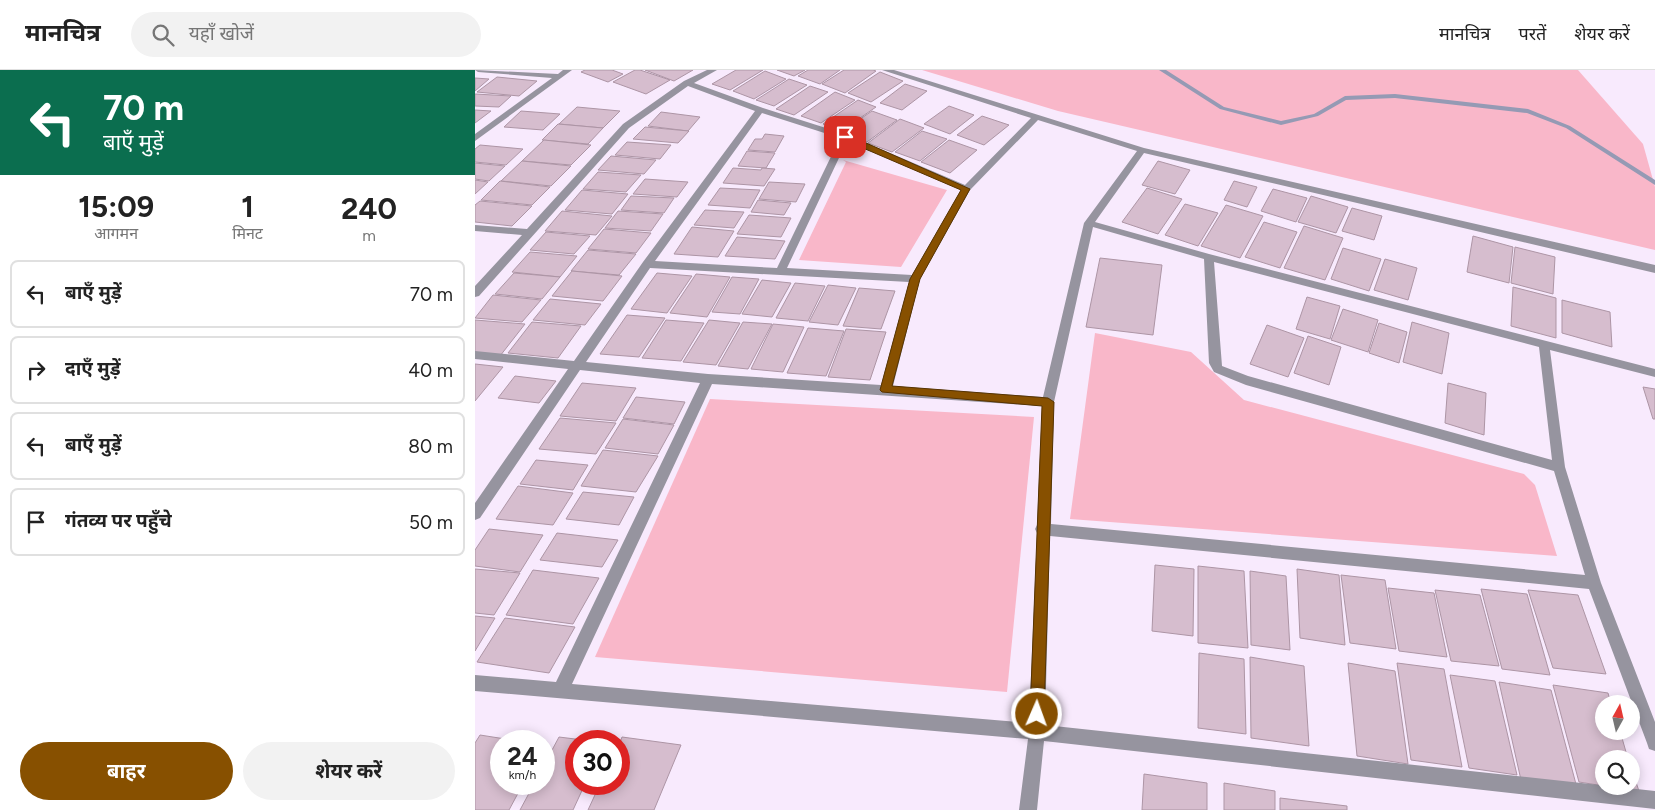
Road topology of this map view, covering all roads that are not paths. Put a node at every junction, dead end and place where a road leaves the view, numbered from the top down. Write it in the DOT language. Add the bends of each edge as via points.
graph roads {
  1 [pos="478,70"];
  2 [pos="568,70"];
  3 [pos="713,70"];
  4 [pos="886,70"];
  5 [pos="559,76"];
  6 [pos="687,83"];
  7 [pos="759,110"];
  8 [pos="1037,117"];
  9 [pos="845,137"];
  10 [pos="475,138"];
  11 [pos="1142,150"];
  12 [pos="966,189"];
  13 [pos="1089,222"];
  14 [pos="475,228"];
  15 [pos="531,233"];
  16 [pos="1209,257"];
  17 [pos="647,264"];
  18 [pos="1655,269"];
  19 [pos="781,271"];
  20 [pos="915,279"];
  21 [pos="475,293"];
  22 [pos="1544,345"];
  23 [pos="475,355"];
  24 [pos="577,366"];
  25 [pos="1655,373"];
  26 [pos="708,379"];
  27 [pos="885,390"];
  28 [pos="1048,402"];
  29 [pos="1559,467"];
  30 [pos="475,514"];
  31 [pos="1042,529"];
  32 [pos="1594,582"];
  33 [pos="475,683"];
  34 [pos="560,691"];
  35 [pos="1037,732"];
  36 [pos="1655,743"];
  37 [pos="1655,800"];
  38 [pos="1028,810"];
  1 -- 5 [label="street"];
  2 -- 5 [label="street"];
  3 -- 6 [label="street"];
  4 -- 8 [label="street"];
  5 -- 10 [label="street"];
  6 -- 7 [label="street"];
  6 -- 15 [label="street" via="627,126"];
  7 -- 9 [label="street"];
  7 -- 17 [label="street"];
  8 -- 11 [label="street"];
  8 -- 12 [label="street"];
  9 -- 12 [label="street"];
  9 -- 19 [label="street"];
  11 -- 13 [label="street"];
  11 -- 18 [label="street"];
  12 -- 20 [label="street"];
  13 -- 16 [label="street"];
  13 -- 28 [label="street"];
  14 -- 15 [label="street"];
  15 -- 21 [label="street"];
  16 -- 22 [label="street"];
  16 -- 29 [label="street" via="1215,364 1218,369 1246,380"];
  17 -- 19 [label="street"];
  17 -- 24 [label="street"];
  19 -- 20 [label="street"];
  20 -- 27 [label="street"];
  22 -- 25 [label="street"];
  22 -- 29 [label="street"];
  23 -- 24 [label="street"];
  24 -- 26 [label="street"];
  24 -- 30 [label="street"];
  26 -- 27 [label="street"];
  26 -- 34 [label="street"];
  27 -- 28 [label="street"];
  28 -- 31 [label="street"];
  29 -- 32 [label="street"];
  31 -- 32 [label="street"];
  31 -- 35 [label="street"];
  32 -- 36 [label="street"];
  33 -- 34 [label="street"];
  34 -- 35 [label="street"];
  35 -- 37 [label="street"];
  35 -- 38 [label="street"];
}
